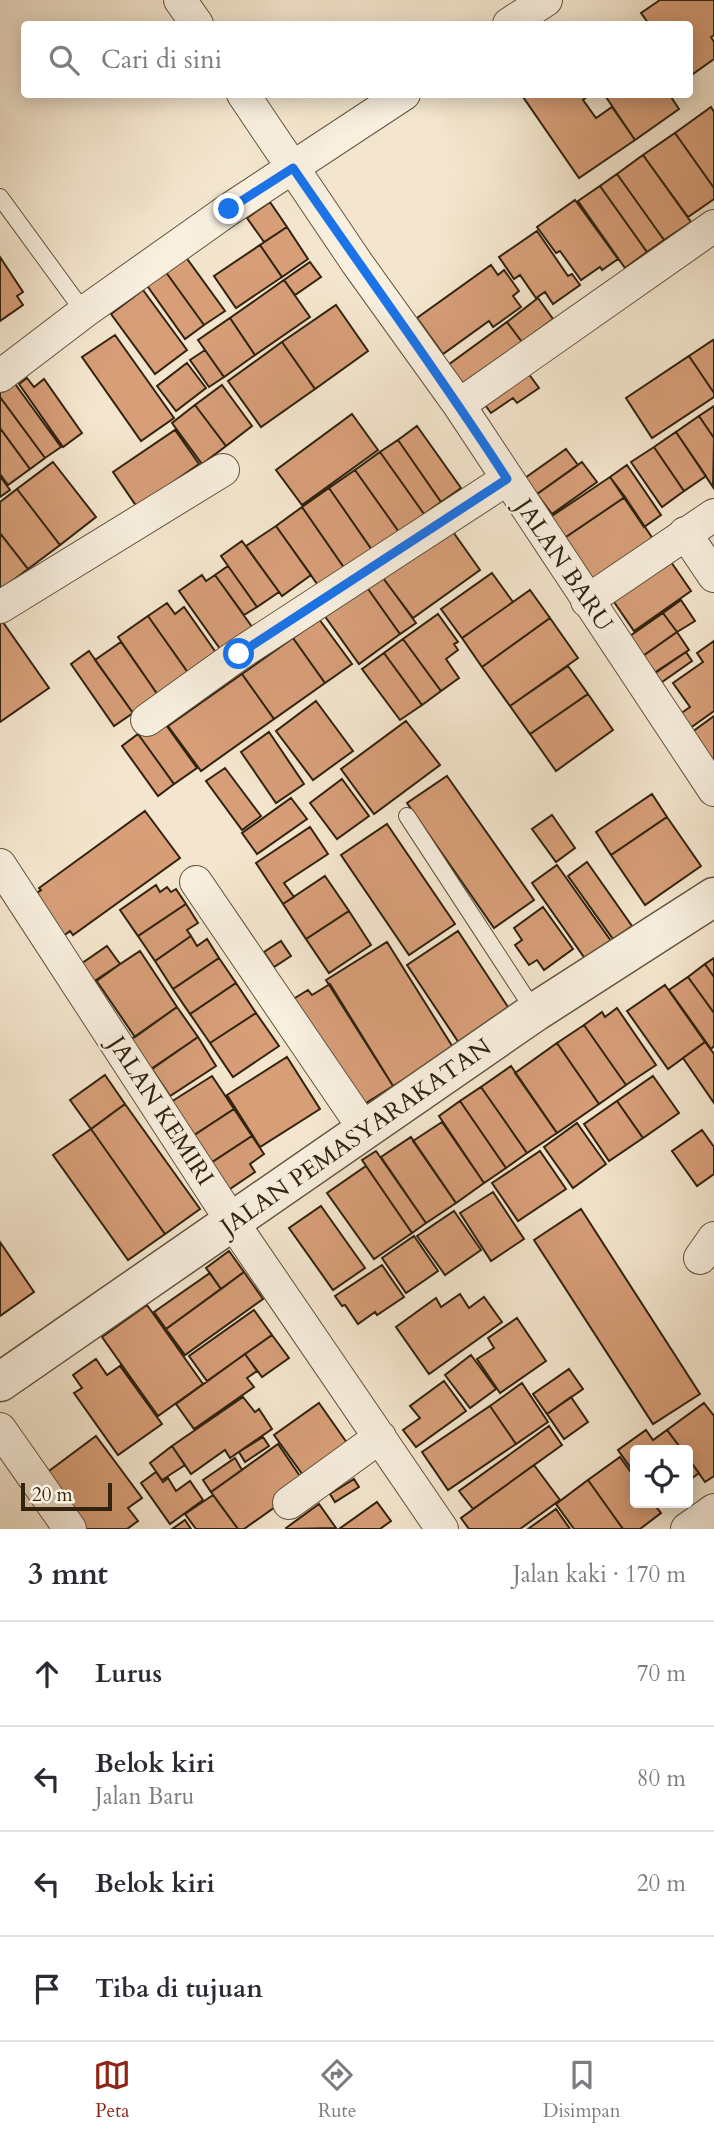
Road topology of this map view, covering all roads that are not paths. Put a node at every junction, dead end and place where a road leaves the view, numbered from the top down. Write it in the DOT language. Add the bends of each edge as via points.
graph roads {
  1 [pos="180,0"];
  2 [pos="546,0"];
  3 [pos="195,21"];
  4 [pos="514,21"];
  5 [pos="246,98"];
  6 [pos="398,98"];
  7 [pos="293,168"];
  8 [pos="0,197"];
  9 [pos="714,226"];
  10 [pos="84,312"];
  11 [pos="0,376"];
  12 [pos="459,405"];
  13 [pos="223,470"];
  14 [pos="507,479"];
  15 [pos="714,515"];
  16 [pos="685,533"];
  17 [pos="714,576"];
  18 [pos="587,601"];
  19 [pos="0,607"];
  20 [pos="147,720"];
  21 [pos="714,790"];
  22 [pos="407,816"];
  23 [pos="0,866"];
  24 [pos="195,882"];
  25 [pos="714,897"];
  26 [pos="535,1012"];
  27 [pos="365,1130"];
  28 [pos="233,1223"];
  29 [pos="0,1382"];
  30 [pos="0,1429"];
  31 [pos="380,1437"];
  32 [pos="289,1503"];
  33 [pos="714,1510"];
  34 [pos="71,1529"];
  35 [pos="442,1529"];
  36 [pos="687,1529"];
  1 -- 3 [label="street"];
  2 -- 4 [label="street"];
  5 -- 7 [label="street, JALAN BARU"];
  6 -- 7 [label="street"];
  7 -- 10 [label="street"];
  7 -- 12 [label="street, JALAN BARU"];
  8 -- 10 [label="lane"];
  9 -- 12 [label="street"];
  10 -- 11 [label="street"];
  12 -- 14 [label="street, JALAN BARU"];
  13 -- 19 [label="street"];
  14 -- 18 [label="street, JALAN BARU"];
  14 -- 20 [label="street" via="239,654"];
  15 -- 16 [label="street"];
  16 -- 17 [label="street"];
  16 -- 18 [label="street"];
  18 -- 21 [label="street, JALAN BARU"];
  22 -- 26 [label="lane"];
  23 -- 28 [label="street, JALAN KEMIRI"];
  24 -- 27 [label="street"];
  25 -- 26 [label="street, JALAN PEMASYARAKATAN"];
  26 -- 27 [label="street, JALAN PEMASYARAKATAN"];
  27 -- 28 [label="street, JALAN PEMASYARAKATAN"];
  28 -- 29 [label="street, JALAN PEMASYARAKATAN"];
  28 -- 31 [label="street, JALAN KEMIRI"];
  30 -- 34 [label="street"];
  31 -- 32 [label="street"];
  31 -- 35 [label="street, JALAN KEMIRI"];
  33 -- 36 [label="street"];
}
